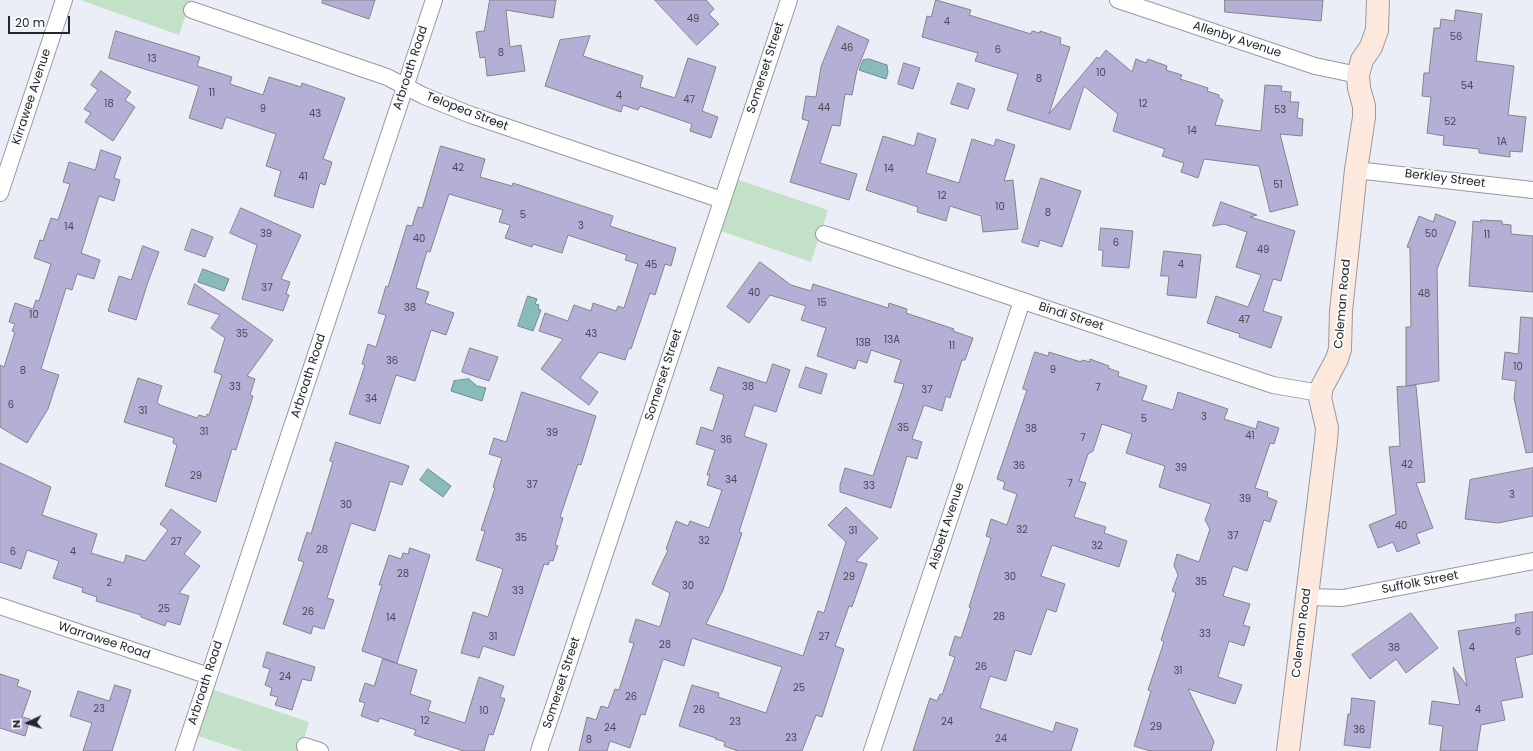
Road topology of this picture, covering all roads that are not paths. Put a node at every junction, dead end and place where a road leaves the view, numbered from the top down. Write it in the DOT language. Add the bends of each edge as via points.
graph roads {
  1 [pos="64,0"];
  2 [pos="434,0"];
  3 [pos="789,0"];
  4 [pos="1118,0"];
  5 [pos="1378,0"];
  6 [pos="192,10"];
  7 [pos="1358,75"];
  8 [pos="405,86"];
  9 [pos="1356,170"];
  10 [pos="1533,190"];
  11 [pos="0,193"];
  12 [pos="722,200"];
  13 [pos="824,234"];
  14 [pos="1022,301"];
  15 [pos="1320,393"];
  16 [pos="1533,561"];
  17 [pos="1307,597"];
  18 [pos="0,606"];
  19 [pos="208,676"];
  20 [pos="184,751"];
  21 [pos="539,751"];
  22 [pos="872,751"];
  23 [pos="1288,751"];
  1 -- 11 [label="street, Kirrawee Avenue"];
  2 -- 8 [label="street, Arbroath Road"];
  3 -- 12 [label="street, Somerset Street"];
  4 -- 7 [label="street, Allenby Avenue" via="1315,66"];
  5 -- 7 [label="street, Coleman Road" via="1377,30 1371,47 1362,60"];
  6 -- 8 [label="street, Telopea Street" via="387,77"];
  7 -- 9 [label="street, Coleman Road" via="1364,116"];
  8 -- 12 [label="street, Telopea Street" via="471,115"];
  8 -- 19 [label="street, Arbroath Road"];
  9 -- 10 [label="street, Berkley Street"];
  9 -- 15 [label="street, Coleman Road" via="1340,349"];
  12 -- 21 [label="street, Somerset Street"];
  13 -- 14 [label="street, Bindi Street"];
  14 -- 15 [label="street, Bindi Street" via="1274,384"];
  14 -- 22 [label="street, Aisbett Avenue"];
  15 -- 17 [label="street, Coleman Road" via="1326,441"];
  16 -- 17 [label="street, Suffolk Street" via="1343,598"];
  17 -- 23 [label="street, Coleman Road"];
  18 -- 19 [label="street, Warrawee Road"];
  19 -- 20 [label="street, Arbroath Road"];
}
